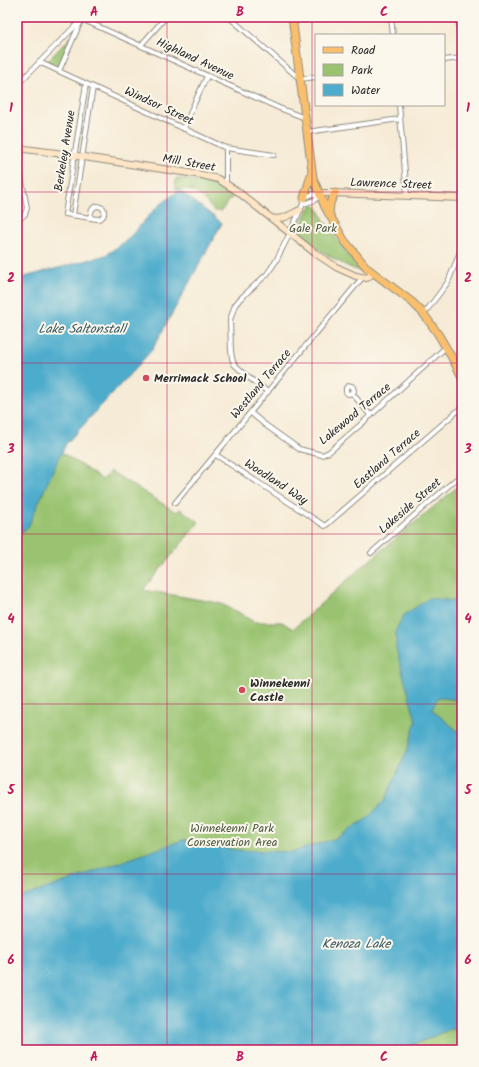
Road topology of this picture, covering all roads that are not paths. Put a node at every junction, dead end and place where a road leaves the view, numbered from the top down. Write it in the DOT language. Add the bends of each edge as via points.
graph roads {
  1 [pos="77,17"];
  2 [pos="166,17"];
  3 [pos="229,17"];
  4 [pos="329,17"];
  5 [pos="391,17"];
  6 [pos="458,17"];
  7 [pos="83,18"];
  8 [pos="292,19"];
  9 [pos="393,34"];
  10 [pos="141,45"];
  11 [pos="462,57"];
  12 [pos="445,60"];
  13 [pos="39,62"];
  14 [pos="59,71"];
  15 [pos="207,76"];
  16 [pos="315,77"];
  17 [pos="300,79"];
  18 [pos="86,84"];
  19 [pos="17,85"];
  20 [pos="93,87"];
  21 [pos="399,106"];
  22 [pos="305,118"];
  23 [pos="400,119"];
  24 [pos="184,129"];
  25 [pos="307,132"];
  26 [pos="17,148"];
  27 [pos="226,148"];
  28 [pos="17,155"];
  29 [pos="75,155"];
  30 [pos="274,155"];
  31 [pos="82,157"];
  32 [pos="312,171"];
  33 [pos="226,184"];
  34 [pos="335,193"];
  35 [pos="319,195"];
  36 [pos="407,195"];
  37 [pos="462,198"];
  38 [pos="302,204"];
  39 [pos="329,214"];
  40 [pos="73,215"];
  41 [pos="90,218"];
  42 [pos="270,218"];
  43 [pos="17,222"];
  44 [pos="290,234"];
  45 [pos="462,247"];
  46 [pos="373,273"];
  47 [pos="362,278"];
  48 [pos="424,314"];
  49 [pos="446,347"];
  50 [pos="462,377"];
  51 [pos="268,392"];
  52 [pos="352,393"];
  53 [pos="462,407"];
  54 [pos="251,413"];
  55 [pos="371,416"];
  56 [pos="216,454"];
  57 [pos="462,474"];
  58 [pos="175,503"];
  59 [pos="326,526"];
  60 [pos="371,553"];
  1 -- 7 [label="street, Highland Avenue"];
  2 -- 10 [label="street"];
  3 -- 17 [label="street"];
  4 -- 8 [label="street"];
  5 -- 9 [label="street"];
  6 -- 11 [label="street"];
  7 -- 10 [label="street, Highland Avenue"];
  7 -- 13 [label="street"];
  7 -- 14 [label="street"];
  8 -- 17 [label="main road"];
  10 -- 15 [label="street, Highland Avenue"];
  11 -- 12 [label="street"];
  13 -- 14 [label="street, Windsor Street"];
  13 -- 19 [label="street"];
  14 -- 18 [label="street, Windsor Street"];
  15 -- 22 [label="street, Highland Avenue"];
  15 -- 24 [label="street"];
  16 -- 17 [label="street"];
  17 -- 22 [label="main road"];
  18 -- 20 [label="street, Windsor Street"];
  18 -- 29 [label="street, Berkeley Avenue"];
  20 -- 24 [label="street, Windsor Street"];
  20 -- 31 [label="street, Berkeley Avenue"];
  21 -- 23 [label="street"];
  22 -- 25 [label="main road"];
  23 -- 25 [label="street"];
  23 -- 36 [label="street"];
  24 -- 27 [label="street, Windsor Street"];
  25 -- 32 [label="main road"];
  26 -- 29 [label="main road, Mill Street"];
  27 -- 30 [label="street, Windsor Street"];
  27 -- 33 [label="street"];
  28 -- 43 [label="street" via="27,208"];
  29 -- 31 [label="main road, Mill Street"];
  29 -- 40 [label="street, Berkeley Avenue" via="65,214"];
  31 -- 33 [label="main road, Mill Street" via="207,176"];
  31 -- 40 [label="street, Berkeley Avenue"];
  32 -- 35 [label="main road"];
  32 -- 38 [label="main road"];
  33 -- 42 [label="main road, Mill Street"];
  34 -- 35 [label="main road, Lawrence Street"];
  34 -- 36 [label="main road, Lawrence Street"];
  34 -- 39 [label="main road" via="330,203"];
  35 -- 38 [label="street" via="313,194"];
  35 -- 39 [label="main road"];
  36 -- 37 [label="main road, Lawrence Street"];
  38 -- 42 [label="main road" via="282,218"];
  38 -- 44 [label="street"];
  39 -- 46 [label="main road" via="344,240"];
  40 -- 41 [label="street, Berkeley Avenue"];
  42 -- 44 [label="main road, Mill Street"];
  44 -- 47 [label="main road, Mill Street" via="336,267"];
  44 -- 51 [label="street" via="272,268 235,305 230,320 234,364"];
  45 -- 48 [label="street" via="448,282"];
  46 -- 47 [label="main road" via="367,278"];
  46 -- 48 [label="main road"];
  47 -- 51 [label="street, Westland Terrace"];
  48 -- 49 [label="main road"];
  49 -- 50 [label="main road"];
  49 -- 55 [label="street, Lakewood Terrace"];
  51 -- 54 [label="street, Westland Terrace"];
  52 -- 55 [label="street"];
  53 -- 59 [label="street, Eastland Terrace"];
  54 -- 55 [label="street, Lakewood Terrace" via="299,449 322,455 329,452"];
  54 -- 56 [label="street, Westland Terrace"];
  56 -- 58 [label="street, Westland Terrace"];
  56 -- 59 [label="street, Woodland Way"];
  57 -- 60 [label="street, Lakeside Street"];
}
